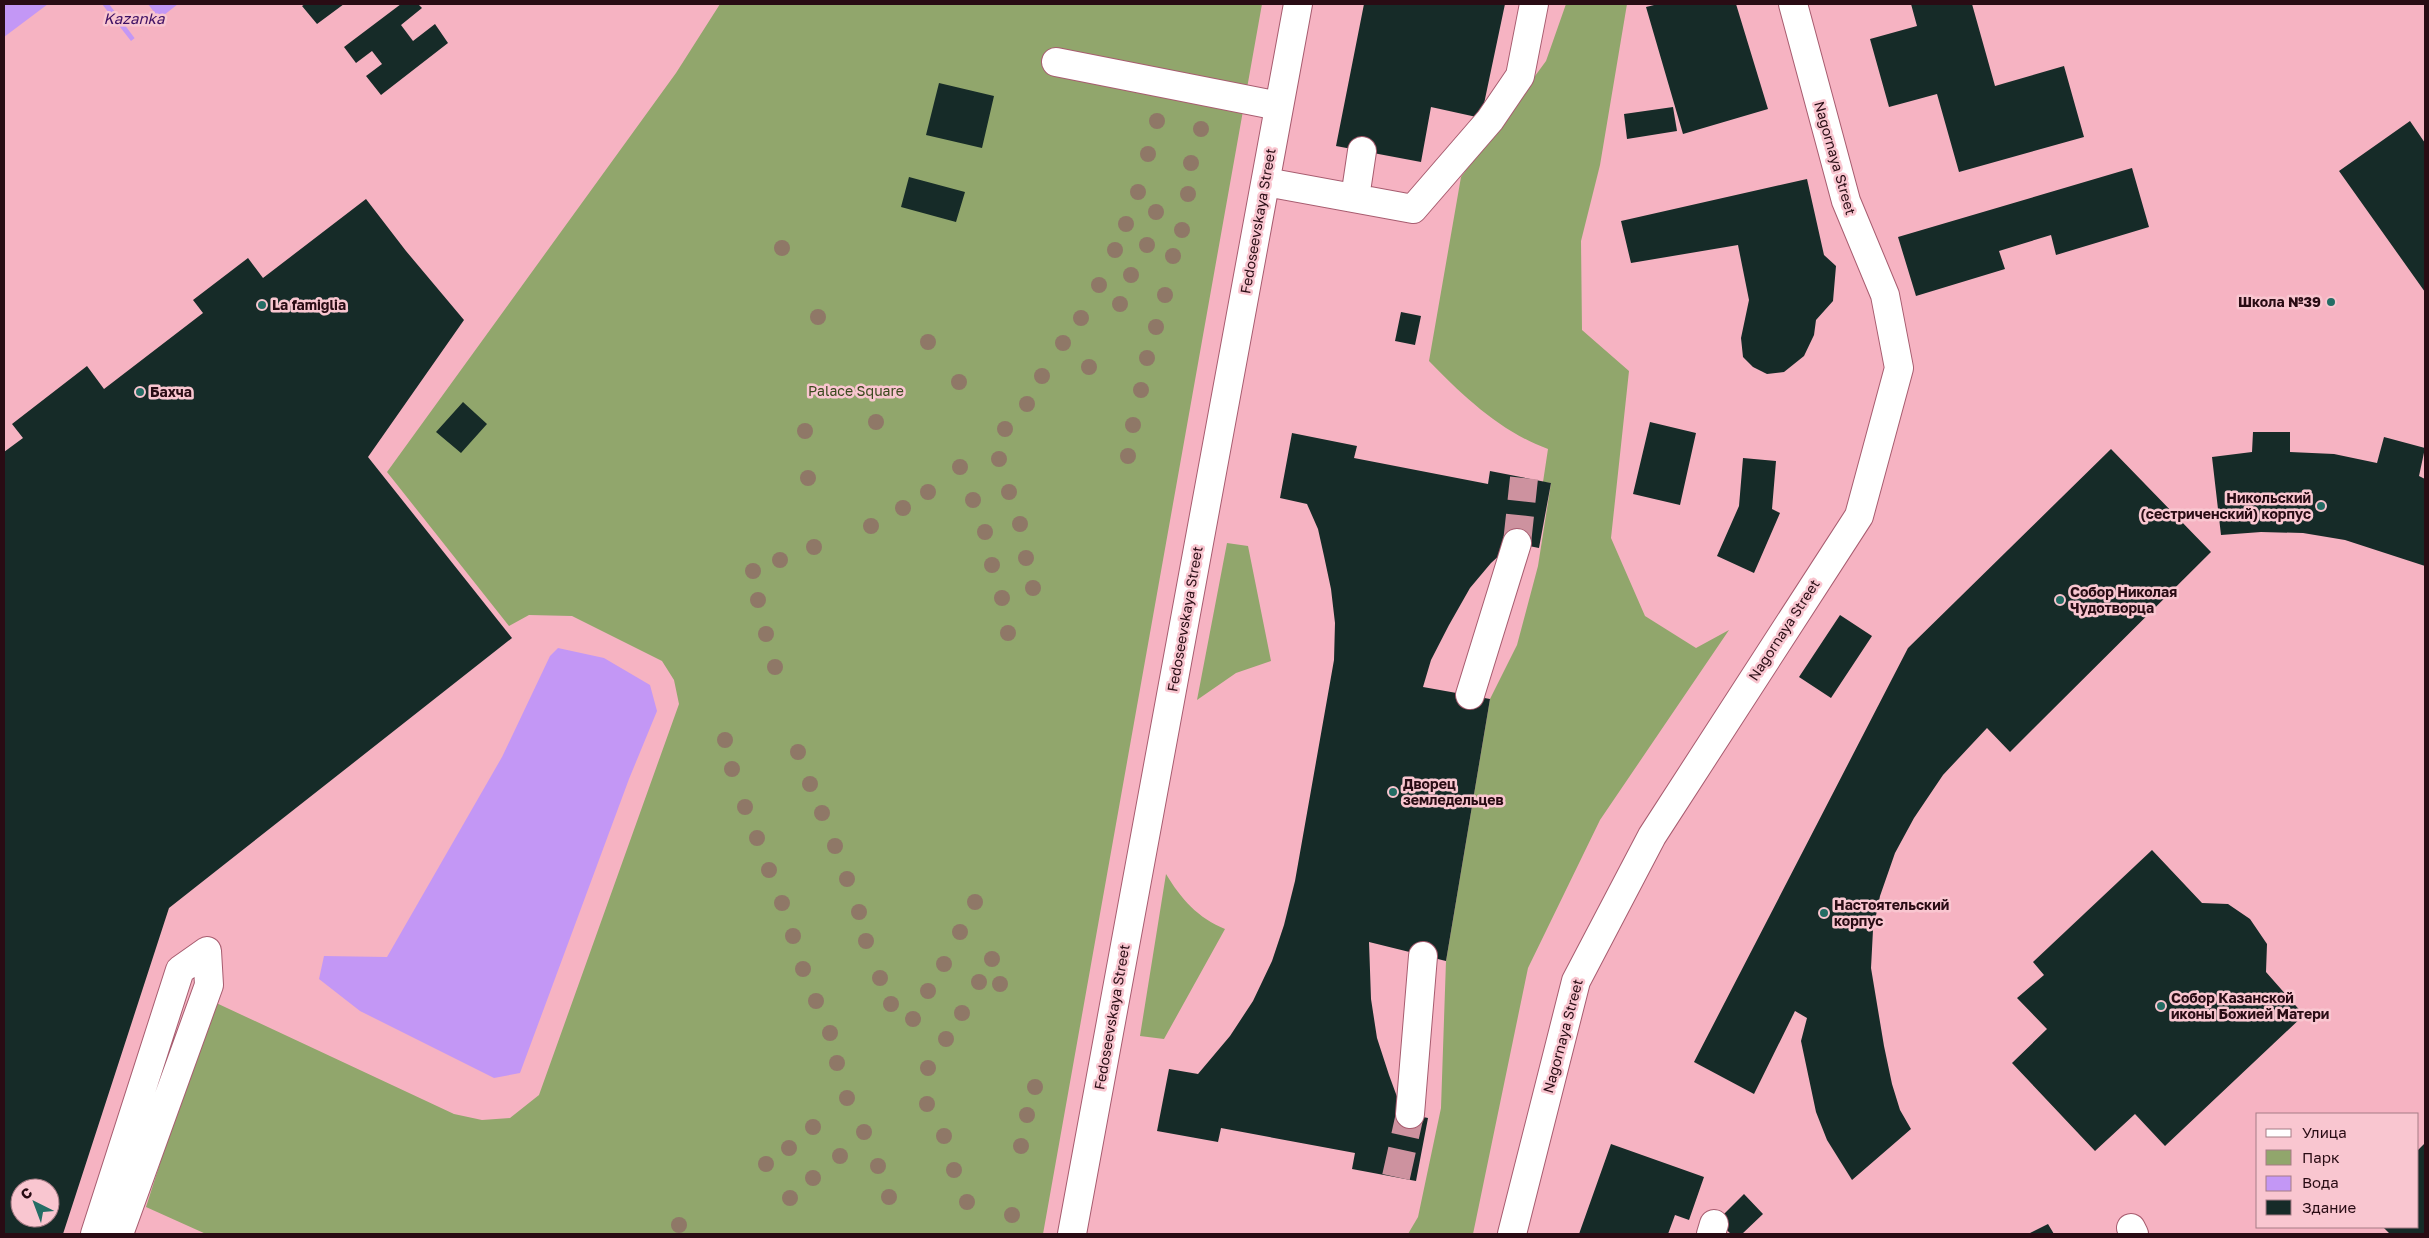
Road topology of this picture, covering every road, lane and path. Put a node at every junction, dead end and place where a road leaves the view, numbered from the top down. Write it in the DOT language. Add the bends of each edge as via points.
graph roads {
  1 [pos="1298,4"];
  2 [pos="1534,4"];
  3 [pos="1792,4"];
  4 [pos="1056,62"];
  5 [pos="1279,106"];
  6 [pos="1362,150"];
  7 [pos="1266,182"];
  8 [pos="1355,198"];
  9 [pos="1517,543"];
  10 [pos="1470,694"];
  11 [pos="1424,956"];
  12 [pos="1410,1114"];
  13 [pos="95,1234"];
  14 [pos="118,1234"];
  15 [pos="1072,1234"];
  16 [pos="1512,1234"];
  1 -- 5 [label="street, Fedoseevskaya Street"];
  2 -- 8 [label="street" via="1520,76 1490,120 1412,209"];
  3 -- 16 [label="street, Nagornaya Street" via="1846,201 1885,295 1899,368 1859,516 1652,836 1576,981"];
  4 -- 5 [label="street"];
  5 -- 7 [label="street, Fedoseevskaya Street"];
  6 -- 8 [label="street"];
  7 -- 8 [label="street"];
  7 -- 15 [label="street, Fedoseevskaya Street"];
  9 -- 10 [label="street"];
  11 -- 12 [label="street"];
  13 -- 14 [label="street" via="180,970 207,951 209,985"];
}
